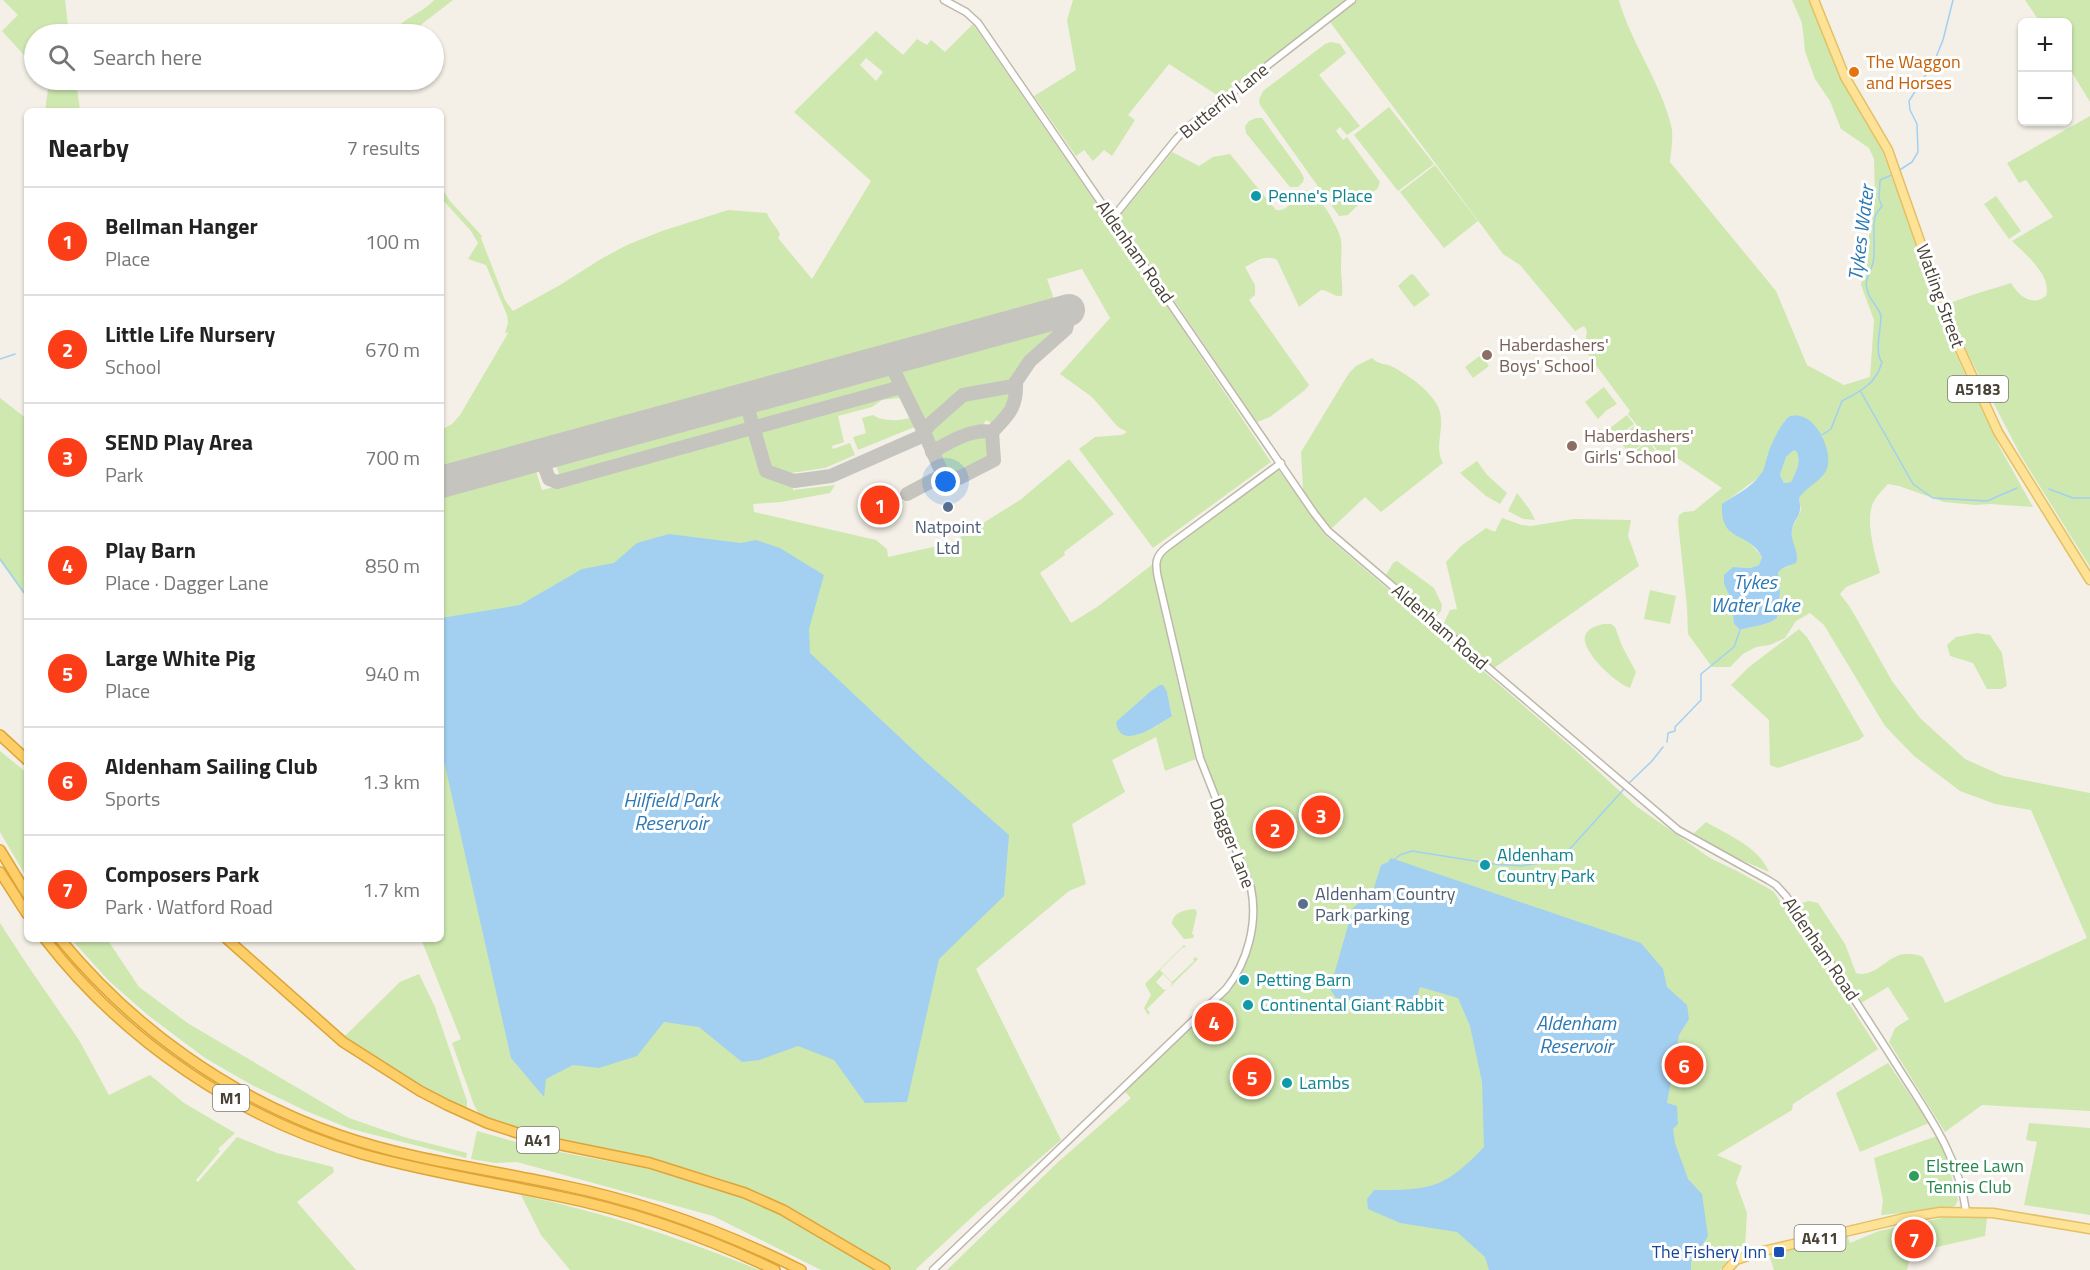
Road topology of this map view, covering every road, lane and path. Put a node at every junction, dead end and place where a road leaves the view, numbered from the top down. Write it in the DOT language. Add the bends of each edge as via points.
graph roads {
  1 [pos="944,0"];
  2 [pos="1352,0"];
  3 [pos="1814,0"];
  4 [pos="1111,217"];
  5 [pos="1281,464"];
  6 [pos="2090,580"];
  7 [pos="0,735"];
  8 [pos="24,757"];
  9 [pos="0,850"];
  10 [pos="0,872"];
  11 [pos="24,889"];
  12 [pos="24,909"];
  13 [pos="48,942"];
  14 [pos="63,942"];
  15 [pos="230,942"];
  16 [pos="1966,1211"];
  17 [pos="2090,1229"];
  18 [pos="775,1270"];
  19 [pos="801,1270"];
  20 [pos="885,1270"];
  21 [pos="933,1270"];
  22 [pos="1727,1270"];
  1 -- 4 [label="street, Aldenham Road" via="978,23"];
  2 -- 4 [label="street, Butterfly Lane" via="1188,127"];
  3 -- 6 [label="main road, Watling Street / A5183" via="1845,77 1881,136 1951,330 1998,432"];
  4 -- 5 [label="street, Aldenham Road"];
  5 -- 16 [label="street, Aldenham Road" via="1328,531 1626,786 1678,830 1776,885 1946,1143"];
  5 -- 21 [label="street, Dagger Lane" via="1167,547 1156,562 1200,758 1254,900 1252,928 1239,969 1226,989"];
  7 -- 8 [label="highway"];
  9 -- 11 [label="highway"];
  10 -- 12 [label="highway"];
  13 -- 18 [label="highway, M1" via="107,1007 164,1055 227,1096 285,1126 369,1156 633,1215"];
  14 -- 19 [label="highway, M1" via="115,998 170,1046 274,1109 389,1150 637,1204"];
  15 -- 20 [label="highway, A41" via="343,1041 447,1105 542,1142 650,1163 745,1193 783,1210"];
  16 -- 17 [label="main road, A411"];
  16 -- 22 [label="main road, A411" via="1904,1218 1759,1252 1736,1260"];
}
